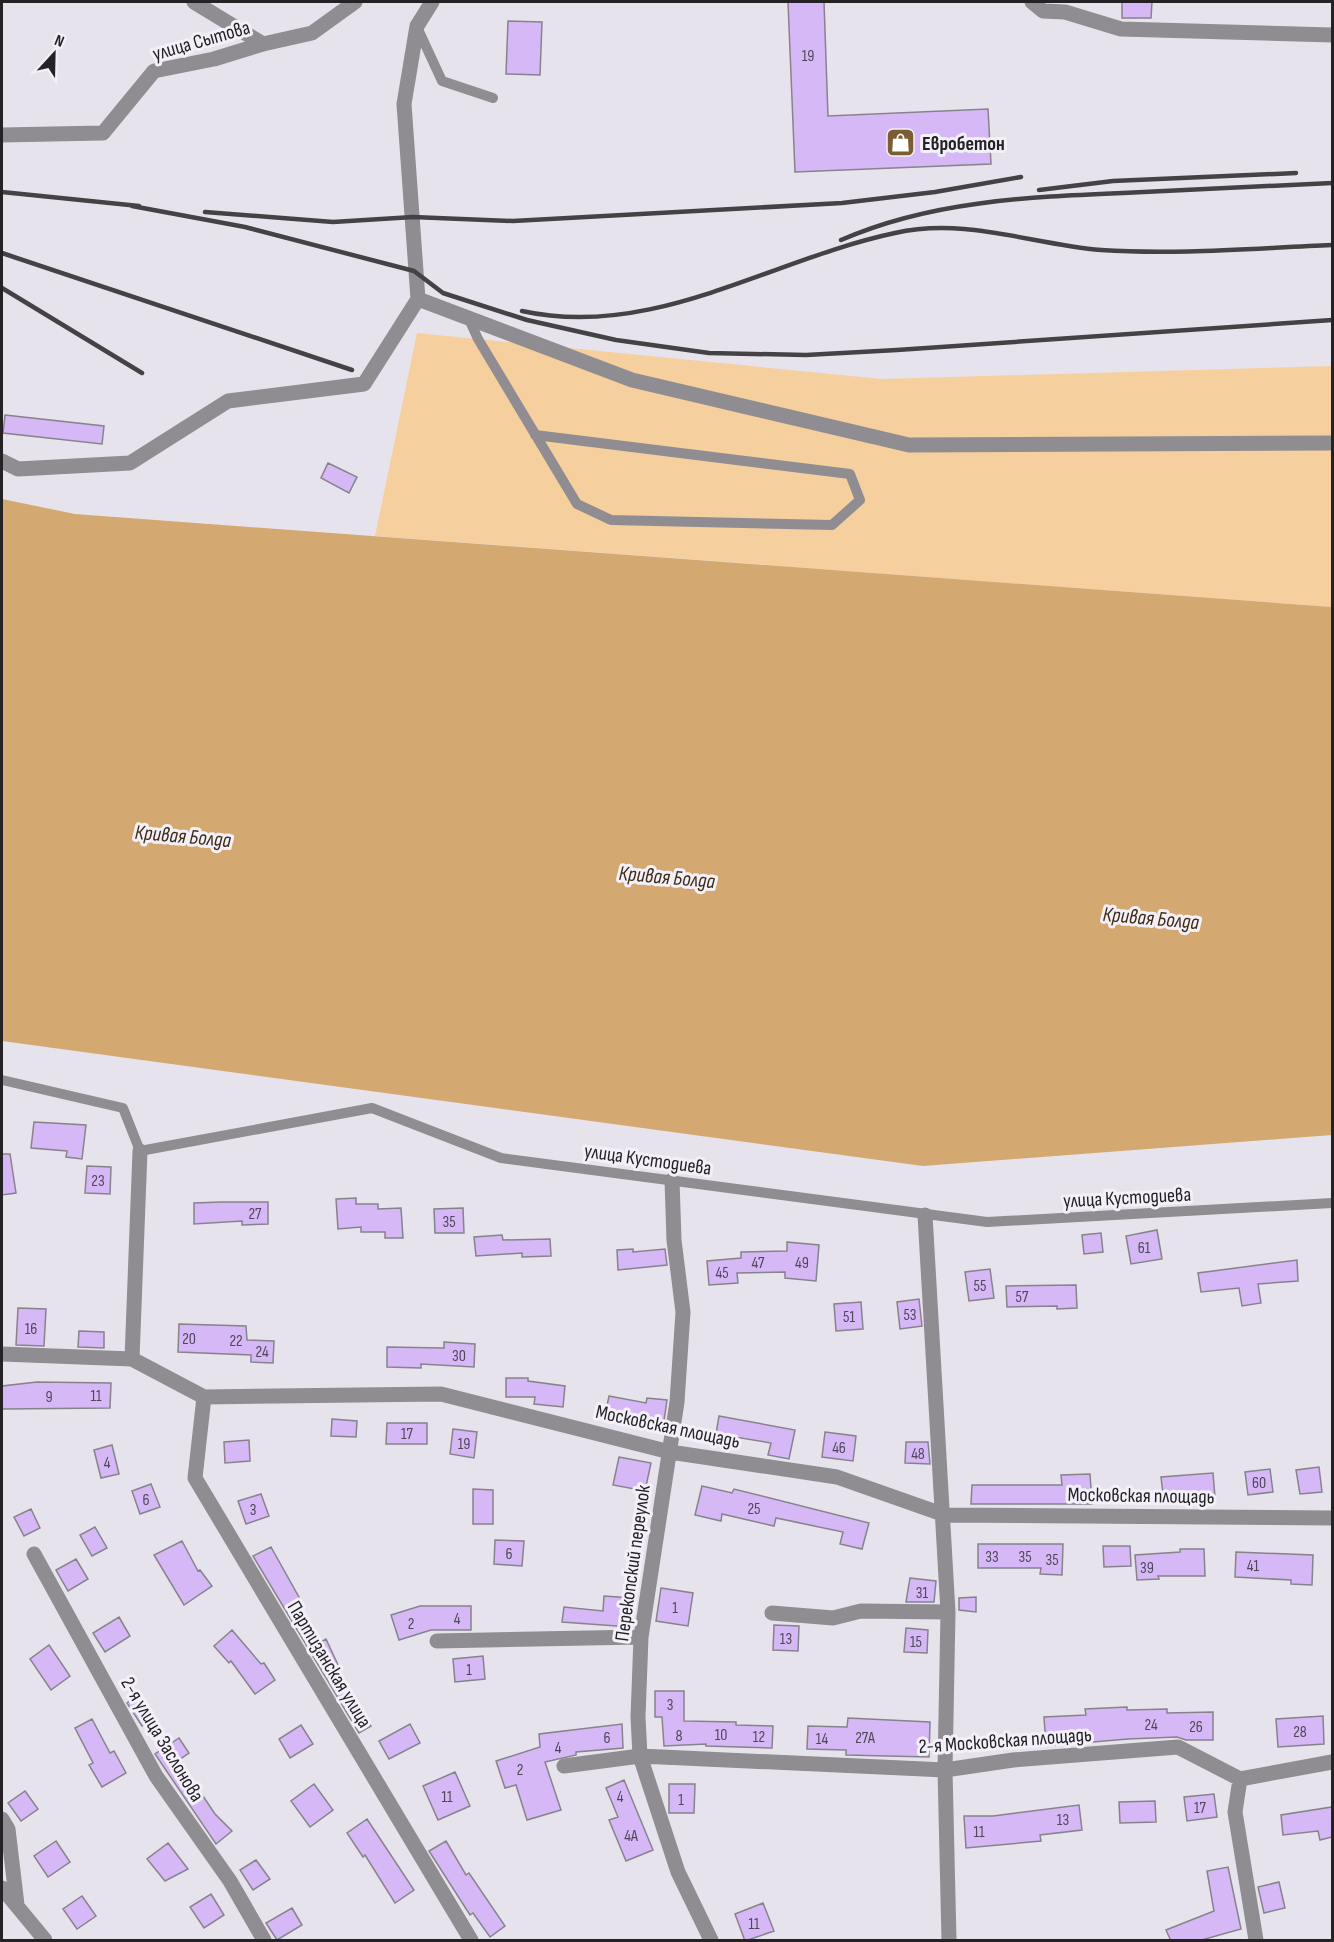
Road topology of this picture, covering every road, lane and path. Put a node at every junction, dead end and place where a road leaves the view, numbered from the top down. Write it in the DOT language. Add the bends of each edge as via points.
graph roads {
  1 [pos="194,2"];
  2 [pos="355,2"];
  3 [pos="432,2"];
  4 [pos="1032,2"];
  5 [pos="417,26"];
  6 [pos="1332,35"];
  7 [pos="263,44"];
  8 [pos="494,98"];
  9 [pos="2,135"];
  10 [pos="418,299"];
  11 [pos="469,319"];
  12 [pos="535,435"];
  13 [pos="1332,443"];
  14 [pos="2,461"];
  15 [pos="2,1080"];
  16 [pos="140,1151"];
  17 [pos="672,1180"];
  18 [pos="1332,1203"];
  19 [pos="925,1215"];
  20 [pos="2,1354"];
  21 [pos="132,1359"];
  22 [pos="204,1396"];
  23 [pos="670,1452"];
  24 [pos="945,1515"];
  25 [pos="1332,1518"];
  26 [pos="34,1554"];
  27 [pos="948,1612"];
  28 [pos="772,1613"];
  29 [pos="641,1637"];
  30 [pos="438,1641"];
  31 [pos="640,1756"];
  32 [pos="1332,1762"];
  33 [pos="564,1766"];
  34 [pos="945,1770"];
  35 [pos="1240,1779"];
  36 [pos="2,1819"];
  37 [pos="2,1888"];
  38 [pos="17,1905"];
  39 [pos="45,1941"];
  40 [pos="264,1941"];
  41 [pos="471,1941"];
  42 [pos="711,1941"];
  43 [pos="949,1941"];
  44 [pos="1256,1941"];
  1 -- 7 [label="street"];
  2 -- 7 [label="street, улица Сытова" via="312,33"];
  3 -- 5 [label="street"];
  4 -- 6 [label="street" via="1043,11 1065,12 1121,29"];
  5 -- 8 [label="lane" via="441,81"];
  5 -- 10 [label="street" via="404,104"];
  7 -- 9 [label="street, улица Сытова" via="214,59 154,70 103,133"];
  10 -- 11 [label="street"];
  10 -- 14 [label="street" via="364,384 228,401 130,463 18,469"];
  11 -- 12 [label="lane"];
  11 -- 13 [label="street" via="632,380 909,445"];
  12 -- 12 [label="lane" via="577,504 611,520 832,525 860,500 850,474"];
  15 -- 16 [label="lane" via="123,1108"];
  16 -- 17 [label="lane, улица Кустодиева" via="372,1108 501,1158"];
  16 -- 21 [label="street"];
  17 -- 19 [label="lane, улица Кустодиева"];
  17 -- 23 [label="street, Перекопский переулок" via="683,1312"];
  18 -- 19 [label="lane, улица Кустодиева" via="987,1222"];
  19 -- 24 [label="street"];
  20 -- 21 [label="street, Московская площадь"];
  21 -- 22 [label="street, Московская площадь"];
  22 -- 23 [label="street, Московская площадь" via="441,1394"];
  22 -- 41 [label="street, Партизанская улица" via="195,1478"];
  23 -- 24 [label="street, Московская площадь" via="837,1477"];
  23 -- 29 [label="street, Перекопский переулок"];
  24 -- 25 [label="street, Московская площадь"];
  24 -- 27 [label="street"];
  26 -- 40 [label="street, 2-я улица Заслонова" via="156,1776 230,1881"];
  27 -- 28 [label="street" via="861,1611 833,1618"];
  27 -- 34 [label="street"];
  29 -- 30 [label="street"];
  29 -- 31 [label="street, Перекопский переулок"];
  31 -- 33 [label="street, 2-я Московская площадь"];
  31 -- 34 [label="street, 2-я Московская площадь"];
  31 -- 42 [label="street, Перекопский переулок" via="678,1872"];
  32 -- 35 [label="street"];
  34 -- 35 [label="street, 2-я Московская площадь" via="1012,1760 1178,1748"];
  34 -- 43 [label="street"];
  35 -- 44 [label="street" via="1235,1812"];
  36 -- 38 [label="street" via="8,1829"];
  37 -- 38 [label="street"];
  38 -- 39 [label="street"];
}
